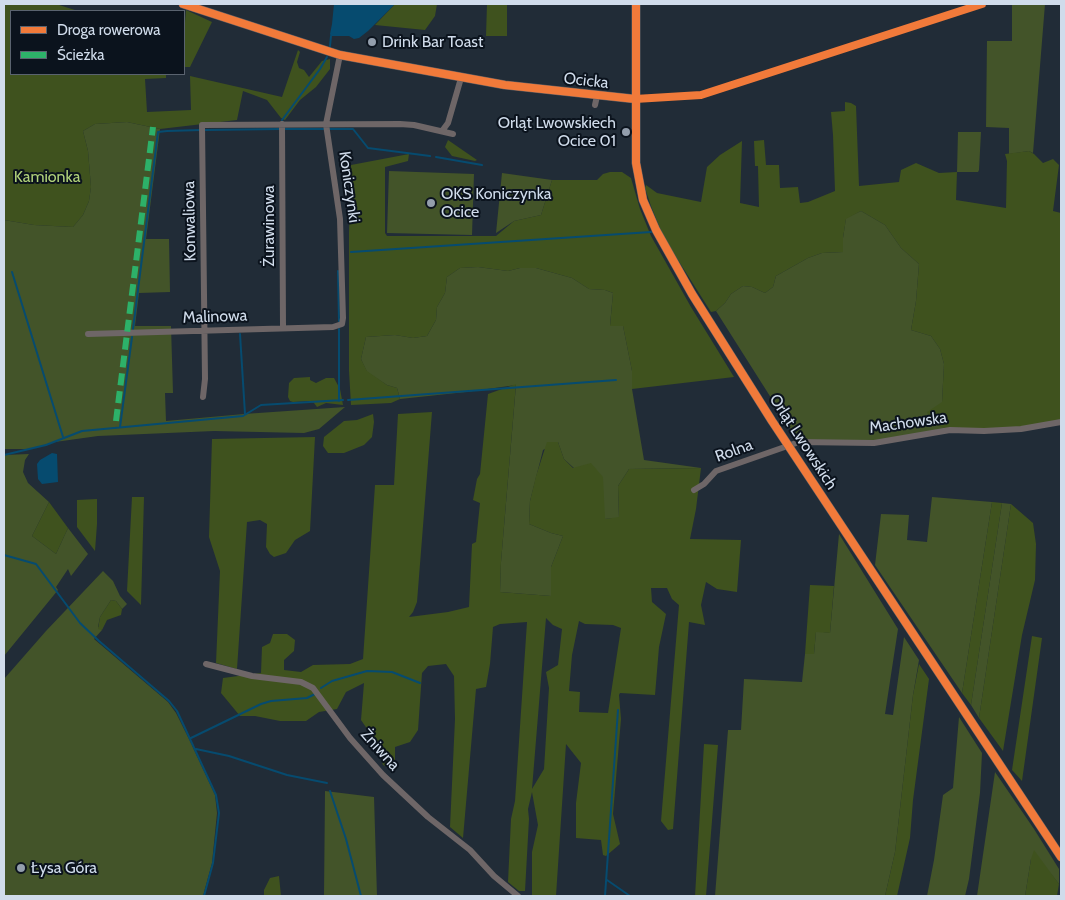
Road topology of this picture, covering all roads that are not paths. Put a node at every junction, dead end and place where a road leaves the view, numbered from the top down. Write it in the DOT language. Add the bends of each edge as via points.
graph roads {
  1 [pos="183,4"];
  2 [pos="636,4"];
  3 [pos="982,4"];
  4 [pos="340,55"];
  5 [pos="461,78"];
  6 [pos="635,99"];
  7 [pos="282,124"];
  8 [pos="326,124"];
  9 [pos="442,131"];
  10 [pos="454,134"];
  11 [pos="342,324"];
  12 [pos="283,328"];
  13 [pos="205,332"];
  14 [pos="88,334"];
  15 [pos="203,397"];
  16 [pos="1061,422"];
  17 [pos="789,447"];
  18 [pos="694,490"];
  19 [pos="206,664"];
  20 [pos="1061,857"];
  21 [pos="518,896"];
  1 -- 4 [label="street, Ocicka"];
  2 -- 6 [label="street, Orląt Lwowskich"];
  3 -- 6 [label="street, Ocicka" via="701,95"];
  4 -- 5 [label="street, Ocicka"];
  4 -- 8 [label="street, Koniczynki"];
  5 -- 6 [label="street, Ocicka" via="596,100"];
  5 -- 9 [label="street" via="448,123"];
  6 -- 17 [label="street, Orląt Lwowskich" via="636,163 639,186 649,216 692,294"];
  7 -- 8 [label="street"];
  7 -- 12 [label="street, Żurawinowa"];
  7 -- 13 [label="street, Konwaliowa" via="202,125"];
  8 -- 9 [label="street" via="400,124"];
  8 -- 11 [label="street, Koniczynki" via="340,219"];
  9 -- 10 [label="street"];
  11 -- 12 [label="street, Malinowa" via="332,328"];
  12 -- 13 [label="street, Malinowa"];
  13 -- 14 [label="street, Malinowa"];
  13 -- 15 [label="street, Konwaliowa"];
  16 -- 17 [label="street, Machowska" via="1021,429 950,430 874,443 799,442"];
  17 -- 18 [label="street, Rolna" via="716,471"];
  17 -- 20 [label="street, Orląt Lwowskich"];
  19 -- 21 [label="street, Żniwna" via="252,676 301,682 313,688 350,738 383,775"];
}
